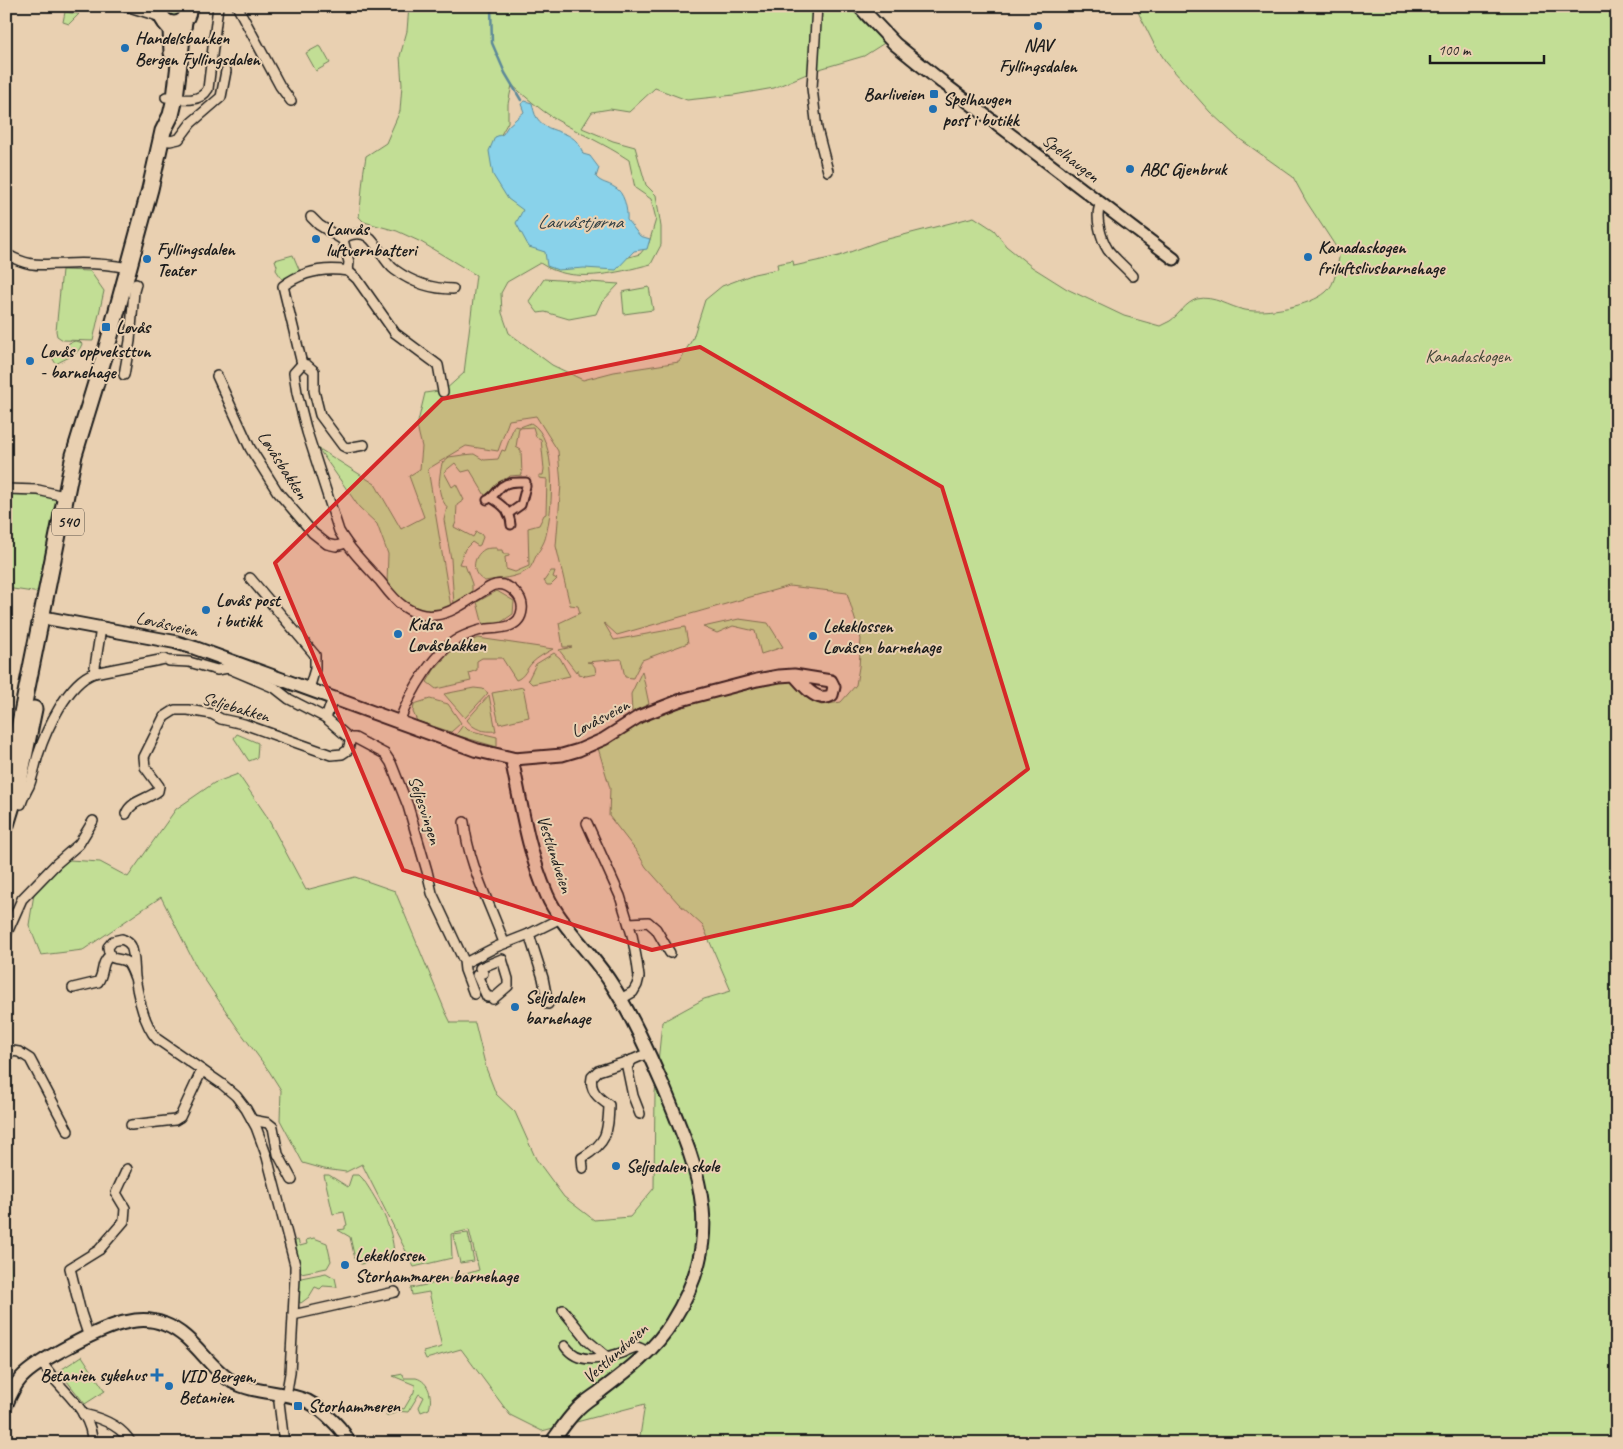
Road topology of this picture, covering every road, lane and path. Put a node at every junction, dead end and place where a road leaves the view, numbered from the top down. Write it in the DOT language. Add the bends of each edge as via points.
graph roads {
  1 [pos="218,6"];
  2 [pos="237,6"];
  3 [pos="817,6"];
  4 [pos="859,6"];
  5 [pos="130,8"];
  6 [pos="160,13"];
  7 [pos="186,14"];
  8 [pos="226,71"];
  9 [pos="942,82"];
  10 [pos="171,98"];
  11 [pos="291,101"];
  12 [pos="162,135"];
  13 [pos="828,171"];
  14 [pos="1101,204"];
  15 [pos="311,217"];
  16 [pos="343,240"];
  17 [pos="8,255"];
  18 [pos="1174,259"];
  19 [pos="128,268"];
  20 [pos="348,271"];
  21 [pos="1134,276"];
  22 [pos="136,284"];
  23 [pos="453,289"];
  24 [pos="107,347"];
  25 [pos="128,354"];
  26 [pos="302,364"];
  27 [pos="124,375"];
  28 [pos="217,376"];
  29 [pos="443,392"];
  30 [pos="364,445"];
  31 [pos="6,489"];
  32 [pos="68,497"];
  33 [pos="508,514"];
  34 [pos="511,525"];
  35 [pos="346,542"];
  36 [pos="250,578"];
  37 [pos="47,621"];
  38 [pos="102,628"];
  39 [pos="94,673"];
  40 [pos="794,675"];
  41 [pos="309,689"];
  42 [pos="333,698"];
  43 [pos="326,718"];
  44 [pos="399,722"];
  45 [pos="349,738"];
  46 [pos="514,759"];
  47 [pos="6,792"];
  48 [pos="13,807"];
  49 [pos="126,814"];
  50 [pos="93,821"];
  51 [pos="464,822"];
  52 [pos="587,823"];
  53 [pos="6,825"];
  54 [pos="561,918"];
  55 [pos="629,922"];
  56 [pos="529,934"];
  57 [pos="6,935"];
  58 [pos="506,943"];
  59 [pos="670,953"];
  60 [pos="110,955"];
  61 [pos="502,959"];
  62 [pos="465,963"];
  63 [pos="136,978"];
  64 [pos="73,988"];
  65 [pos="474,994"];
  66 [pos="620,999"];
  67 [pos="548,1004"];
  68 [pos="6,1050"];
  69 [pos="648,1053"];
  70 [pos="632,1060"];
  71 [pos="202,1070"];
  72 [pos="640,1114"];
  73 [pos="252,1120"];
  74 [pos="131,1125"];
  75 [pos="68,1131"];
  76 [pos="583,1168"];
  77 [pos="127,1169"];
  78 [pos="292,1180"];
  79 [pos="395,1292"];
  80 [pos="563,1310"];
  81 [pos="293,1315"];
  82 [pos="89,1337"];
  83 [pos="565,1346"];
  84 [pos="647,1352"];
  85 [pos="606,1356"];
  86 [pos="42,1362"];
  87 [pos="283,1395"];
  88 [pos="6,1405"];
  89 [pos="83,1414"];
  90 [pos="92,1443"];
  91 [pos="131,1443"];
  92 [pos="284,1443"];
  93 [pos="349,1443"];
  94 [pos="551,1443"];
  1 -- 10 [label="street" via="205,95 195,99"];
  2 -- 11 [label="street"];
  3 -- 13 [label="street" via="812,88 817,129"];
  4 -- 9 [label="main road, Spelhaugen" via="895,44"];
  5 -- 6 [label="street"];
  5 -- 6 [label="street"];
  6 -- 7 [label="main road, 540" via="174,25"];
  6 -- 10 [label="main road, 540" via="171,30 173,42"];
  7 -- 10 [label="main road, 540"];
  8 -- 12 [label="street" via="218,101 191,123 179,139 170,141"];
  9 -- 14 [label="street, Spelhaugen"];
  10 -- 12 [label="main road, 540" via="171,115"];
  12 -- 19 [label="main road, 540"];
  14 -- 18 [label="street, Spelhaugen"];
  14 -- 21 [label="street, Spelhaugen" via="1099,222 1105,244"];
  15 -- 16 [label="street"];
  16 -- 20 [label="street"];
  16 -- 23 [label="street" via="352,234 371,238 394,269 424,285"];
  17 -- 19 [label="street" via="36,266 116,265"];
  19 -- 24 [label="main road, 540"];
  20 -- 26 [label="street" via="320,270 283,286"];
  20 -- 29 [label="street" via="395,333 438,365"];
  22 -- 25 [label="street"];
  24 -- 25 [label="street"];
  24 -- 32 [label="main road, 540" via="74,455"];
  25 -- 27 [label="street"];
  26 -- 30 [label="street" via="314,371 314,391 323,420 343,446"];
  26 -- 35 [label="street, Løvåsbakken" via="294,373 296,393 336,523"];
  28 -- 35 [label="street, Løvåsbakken" via="250,448 277,491 313,533 327,544 336,546"];
  31 -- 32 [label="street" via="38,490"];
  32 -- 37 [label="main road, 540"];
  33 -- 33 [label="street" via="521,505 526,484 514,482 502,486 489,499 503,505"];
  33 -- 34 [label="street"];
  35 -- 44 [label="street, Løvåsbakken" via="396,600 420,614 444,614 497,584 516,592 522,603 520,617 512,624 464,636 441,652"];
  36 -- 41 [label="street" via="315,655"];
  37 -- 38 [label="main road, Løvåsveien"];
  37 -- 47 [label="main road, 540"];
  37 -- 48 [label="main road, 540"];
  38 -- 39 [label="street"];
  38 -- 41 [label="main road, Løvåsveien" via="195,648"];
  39 -- 43 [label="street, Løvåsveien" via="167,660 217,670 228,668 275,688"];
  39 -- 48 [label="street, Løvåsveien" via="88,674 71,690 53,720 28,786"];
  40 -- 46 [label="street, Løvåsveien" via="757,680 681,700 640,716 604,739 562,755"];
  41 -- 42 [label="main road, Løvåsveien"];
  42 -- 43 [label="street"];
  42 -- 44 [label="main road, Løvåsveien"];
  43 -- 45 [label="street, Seljesvingen"];
  44 -- 46 [label="main road, Løvåsveien" via="476,750"];
  45 -- 49 [label="street, Seljebakken" via="348,750 331,755 212,714 175,710 164,717 144,757 146,767 159,786 158,791 130,806"];
  45 -- 62 [label="street, Seljesvingen" via="384,754 391,763 408,806 432,893"];
  46 -- 54 [label="main road, Vestlundveien" via="537,870 547,896"];
  48 -- 53 [label="main road, 540"];
  50 -- 57 [label="street" via="79,844 22,899"];
  51 -- 58 [label="street, Seljesvingen" via="475,868"];
  52 -- 55 [label="street"];
  54 -- 56 [label="street"];
  54 -- 66 [label="main road, Vestlundveien"];
  55 -- 59 [label="street" via="648,922"];
  55 -- 66 [label="street" via="639,977 633,992"];
  56 -- 58 [label="street"];
  56 -- 67 [label="street"];
  58 -- 62 [label="street"];
  60 -- 63 [label="street" via="128,964"];
  60 -- 63 [label="street" via="108,947 113,941 122,939 128,942"];
  60 -- 64 [label="street" via="104,961 98,982"];
  61 -- 61 [label="street" via="508,986 487,998 477,975 483,973 480,968"];
  62 -- 65 [label="street, Seljesvingen"];
  63 -- 71 [label="street" via="151,1032"];
  66 -- 69 [label="main road, Vestlundveien"];
  68 -- 75 [label="street" via="19,1052 30,1059"];
  69 -- 70 [label="street"];
  69 -- 84 [label="main road, Vestlundveien" via="693,1161 704,1217 701,1250 690,1288 672,1323"];
  70 -- 72 [label="street" via="627,1071"];
  70 -- 76 [label="street" via="598,1071 592,1077 593,1092 609,1105 608,1124 605,1137 596,1150 582,1158"];
  71 -- 73 [label="street" via="236,1096"];
  71 -- 74 [label="street" via="180,1117"];
  73 -- 78 [label="street" via="273,1127 278,1154"];
  73 -- 81 [label="street" via="267,1157 295,1265"];
  77 -- 82 [label="street" via="116,1193 125,1208 124,1221 99,1250 70,1268"];
  79 -- 81 [label="street"];
  80 -- 85 [label="street" via="588,1341"];
  81 -- 87 [label="street" via="290,1373"];
  82 -- 86 [label="main road"];
  82 -- 87 [label="main road" via="128,1322 163,1323 186,1337 234,1382"];
  83 -- 85 [label="street" via="583,1359"];
  84 -- 85 [label="street" via="634,1347"];
  84 -- 94 [label="main road, Vestlundveien" via="575,1411"];
  86 -- 88 [label="main road" via="20,1378"];
  86 -- 89 [label="street" via="48,1374"];
  87 -- 92 [label="street" via="279,1402"];
  87 -- 93 [label="main road" via="306,1401 324,1412"];
  89 -- 90 [label="street" via="91,1428"];
  89 -- 91 [label="street" via="109,1422 124,1432"];
}
